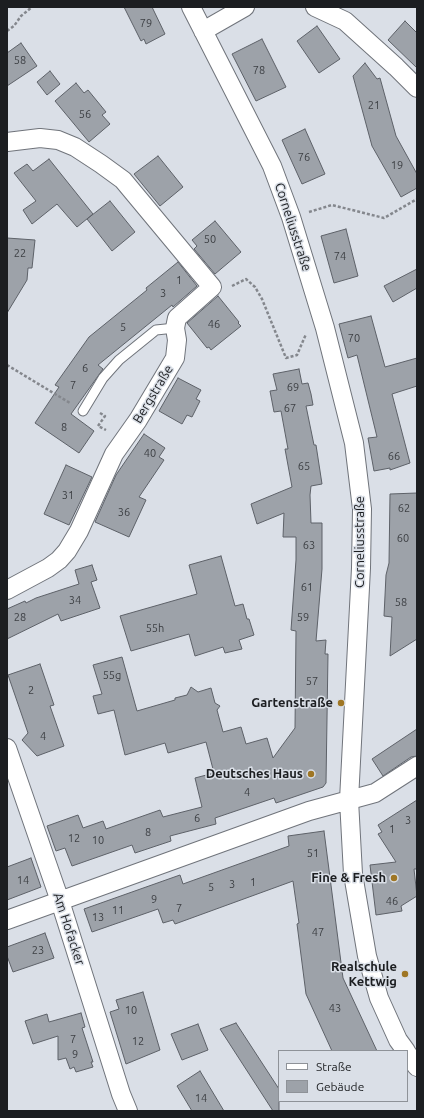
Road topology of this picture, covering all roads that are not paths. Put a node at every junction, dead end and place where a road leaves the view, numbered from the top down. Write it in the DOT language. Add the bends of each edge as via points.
graph roads {
  1 [pos="191,7"];
  2 [pos="246,7"];
  3 [pos="315,7"];
  4 [pos="203,30"];
  5 [pos="417,88"];
  6 [pos="7,142"];
  7 [pos="175,328"];
  8 [pos="85,407"];
  9 [pos="7,590"];
  10 [pos="7,748"];
  11 [pos="417,766"];
  12 [pos="349,800"];
  13 [pos="60,901"];
  14 [pos="7,920"];
  15 [pos="405,1050"];
  16 [pos="408,1055"];
  17 [pos="417,1067"];
  18 [pos="128,1111"];
  1 -- 4 [label="street, Corneliusstraße"];
  2 -- 4 [label="street"];
  3 -- 5 [label="street" via="345,22"];
  4 -- 12 [label="street, Corneliusstraße" via="272,166 291,217 325,328 354,443 362,509"];
  6 -- 7 [label="street" via="40,138 58,140 75,147 123,180 212,287 177,318"];
  7 -- 8 [label="lane" via="156,330 118,360"];
  7 -- 9 [label="street, Bergstraße" via="175,358 138,420 114,454 79,531 67,551 48,568"];
  10 -- 13 [label="street, Am Hofacker"];
  11 -- 12 [label="street" via="375,793"];
  12 -- 13 [label="street" via="309,811"];
  12 -- 15 [label="street, Corneliusstraße" via="354,874 366,956 379,998"];
  13 -- 14 [label="street"];
  13 -- 18 [label="street, Am Hofacker"];
  16 -- 17 [label="street, Corneliusstraße"];
}
